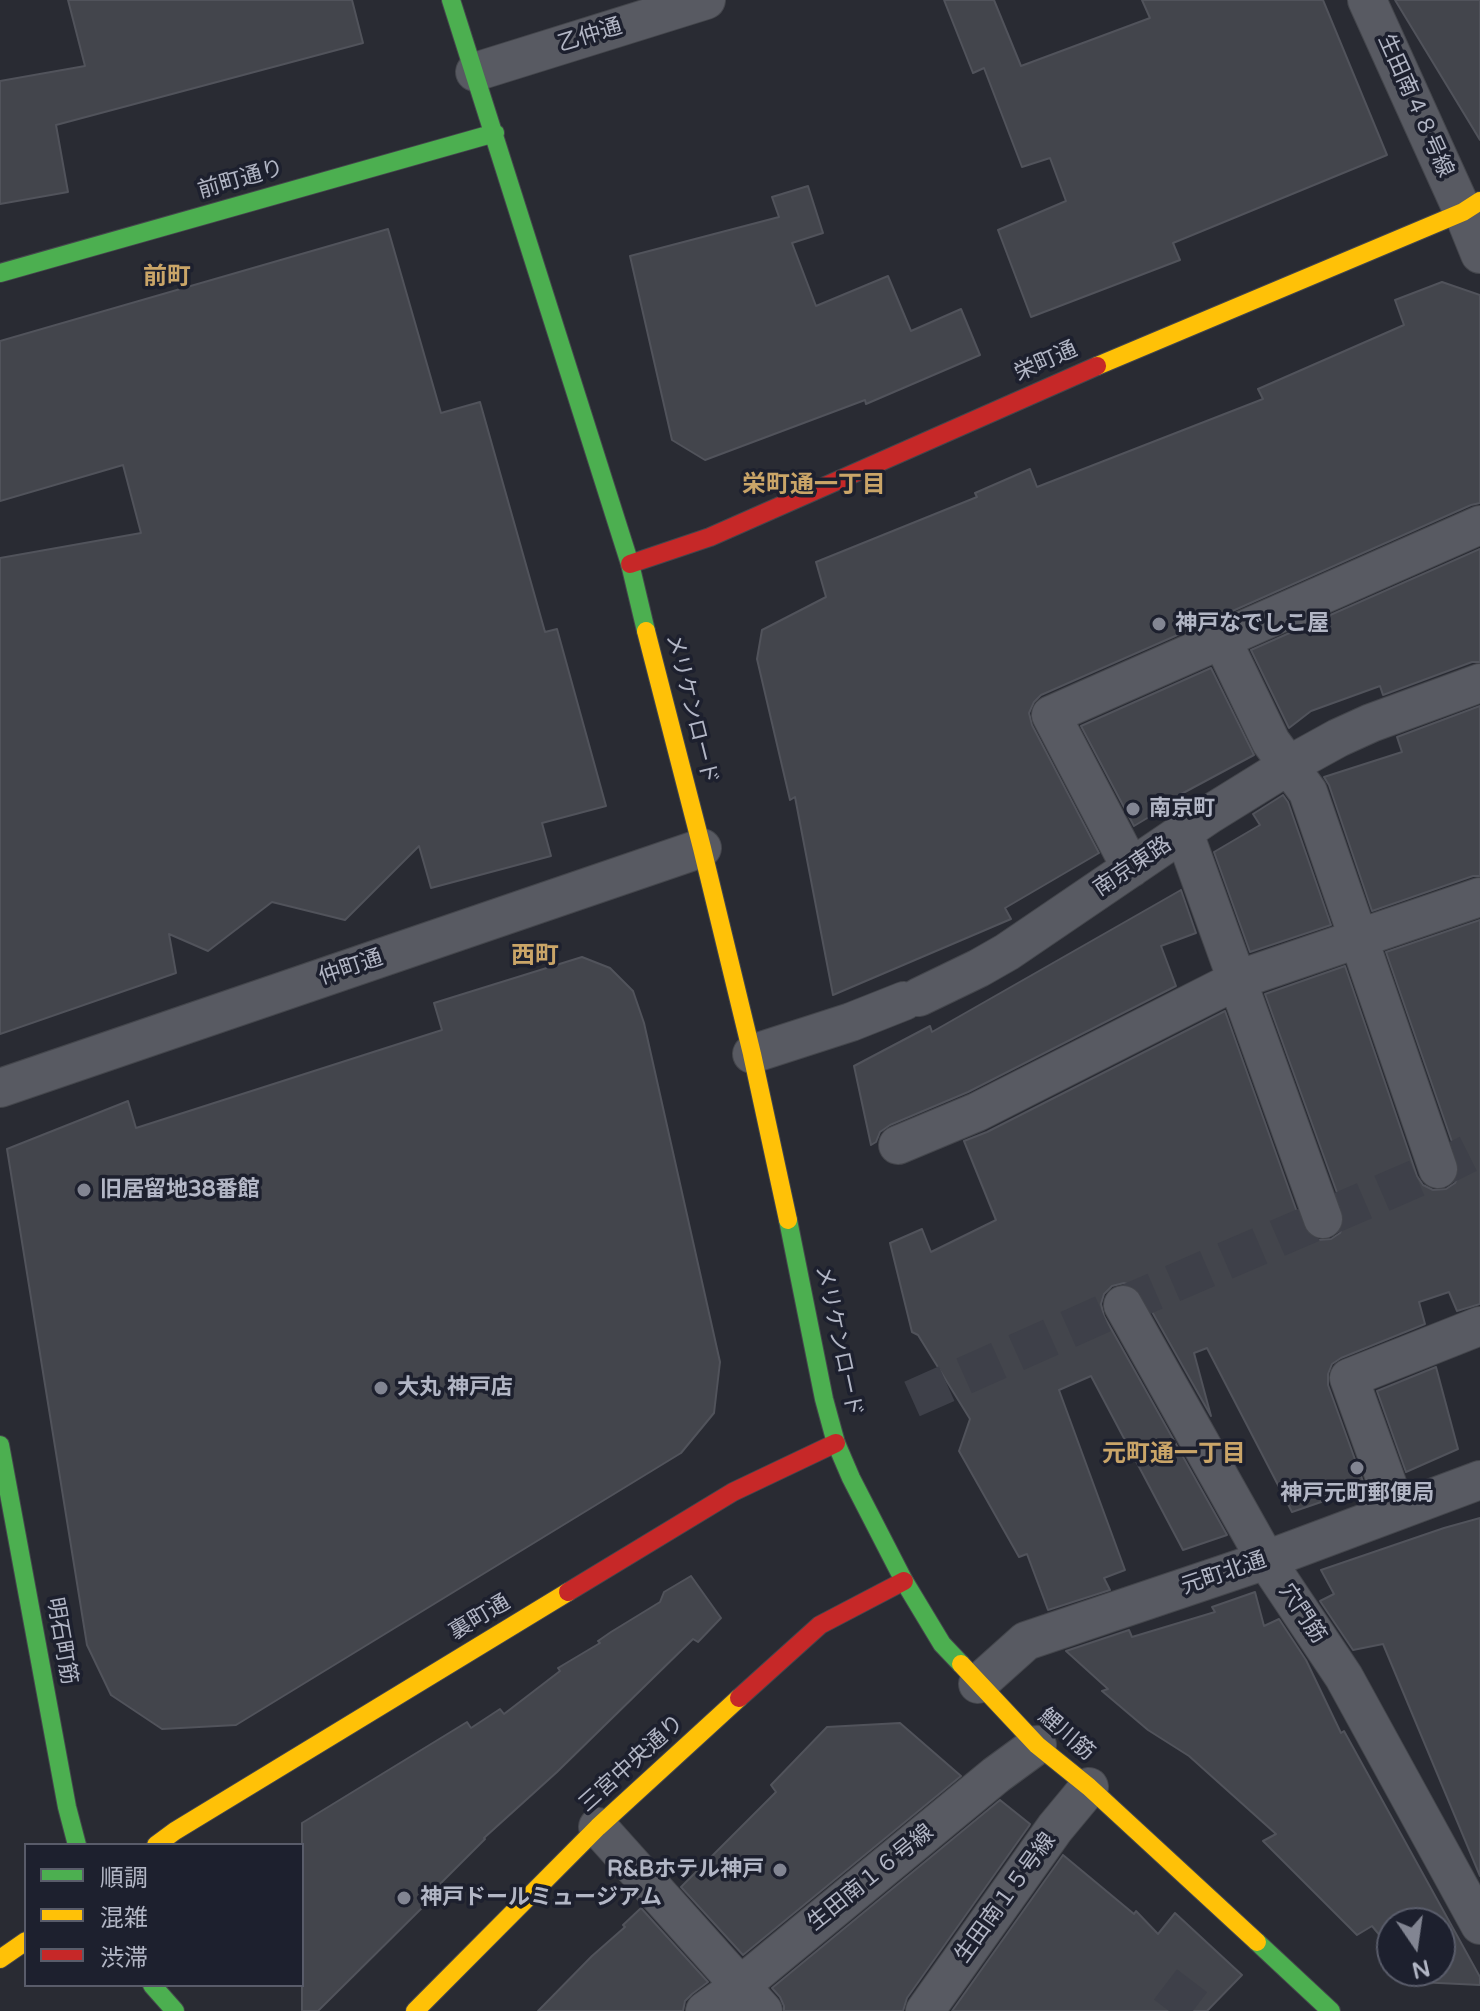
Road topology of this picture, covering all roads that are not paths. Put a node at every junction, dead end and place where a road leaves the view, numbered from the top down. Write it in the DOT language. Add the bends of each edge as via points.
graph roads {
  1 [pos="451,0"];
  2 [pos="706,0"];
  3 [pos="1367,0"];
  4 [pos="475,72"];
  5 [pos="495,133"];
  6 [pos="1472,207"];
  7 [pos="1480,254"];
  8 [pos="0,273"];
  9 [pos="1480,525"];
  10 [pos="630,564"];
  11 [pos="1221,638"];
  12 [pos="1480,683"];
  13 [pos="1289,765"];
  14 [pos="1184,833"];
  15 [pos="702,848"];
  16 [pos="1131,868"];
  17 [pos="1480,897"];
  18 [pos="1358,938"];
  19 [pos="1237,980"];
  20 [pos="752,1054"];
  21 [pos="0,1088"];
  22 [pos="898,1145"];
  23 [pos="1438,1169"];
  24 [pos="1323,1219"];
  25 [pos="1123,1305"];
  26 [pos="1480,1326"];
  27 [pos="836,1443"];
  28 [pos="0,1445"];
  29 [pos="1480,1480"];
  30 [pos="1397,1511"];
  31 [pos="1266,1560"];
  32 [pos="904,1581"];
  33 [pos="978,1684"];
  34 [pos="1037,1745"];
  35 [pos="1089,1787"];
  36 [pos="598,1827"];
  37 [pos="76,1843"];
  38 [pos="159,1843"];
  39 [pos="1480,1925"];
  40 [pos="24,1942"];
  41 [pos="0,1959"];
  42 [pos="154,1987"];
  43 [pos="751,1999"];
  44 [pos="175,2011"];
  45 [pos="415,2011"];
  46 [pos="705,2011"];
  47 [pos="925,2011"];
  48 [pos="1331,2011"];
  1 -- 4 [label="street, メリケンロード"];
  2 -- 4 [label="street, 乙仲通"];
  3 -- 6 [label="street, 生田南４８号線"];
  4 -- 5 [label="street, メリケンロード"];
  5 -- 8 [label="street, 前町通り"];
  5 -- 10 [label="street, メリケンロード"];
  6 -- 7 [label="street, 生田南４８号線"];
  6 -- 10 [label="street, 栄町通" via="710,537"];
  9 -- 11 [label="street"];
  10 -- 15 [label="street, メリケンロード"];
  11 -- 13 [label="street" via="1271,742"];
  11 -- 16 [label="street" via="1051,715"];
  12 -- 13 [label="street, 南京東路" via="1371,723"];
  13 -- 14 [label="street, 南京東路"];
  13 -- 18 [label="street" via="1308,792"];
  14 -- 16 [label="street, 南京東路"];
  14 -- 19 [label="street"];
  15 -- 20 [label="street, メリケンロード"];
  15 -- 21 [label="street, 仲町通"];
  16 -- 20 [label="street, 南京東路" via="979,968 912,999"];
  17 -- 18 [label="street"];
  18 -- 19 [label="street"];
  18 -- 23 [label="street"];
  19 -- 22 [label="street" via="977,1112"];
  19 -- 24 [label="street"];
  20 -- 27 [label="street, メリケンロード"];
  25 -- 31 [label="street, 穴門筋"];
  26 -- 30 [label="street" via="1349,1378"];
  27 -- 32 [label="street, 鯉川筋"];
  27 -- 38 [label="street, 裏町通" via="733,1492"];
  28 -- 37 [label="street, 明石町筋"];
  29 -- 30 [label="street, 元町北通"];
  30 -- 31 [label="street, 元町北通"];
  31 -- 33 [label="street, 元町北通" via="1026,1641"];
  31 -- 39 [label="street, 穴門筋" via="1344,1677"];
  32 -- 33 [label="street, 鯉川筋" via="942,1644"];
  32 -- 36 [label="street, 三宮中央通り" via="820,1625"];
  33 -- 34 [label="street, 鯉川筋"];
  34 -- 35 [label="street, 鯉川筋"];
  34 -- 43 [label="street, 生田南１６号線" via="996,1775"];
  35 -- 47 [label="street, 生田南１５号線"];
  35 -- 48 [label="street, 鯉川筋"];
  36 -- 43 [label="street"];
  36 -- 45 [label="street, 三宮中央通り"];
  40 -- 41 [label="street"];
  42 -- 44 [label="street"];
  43 -- 46 [label="street, 生田南１６号線"];
}
